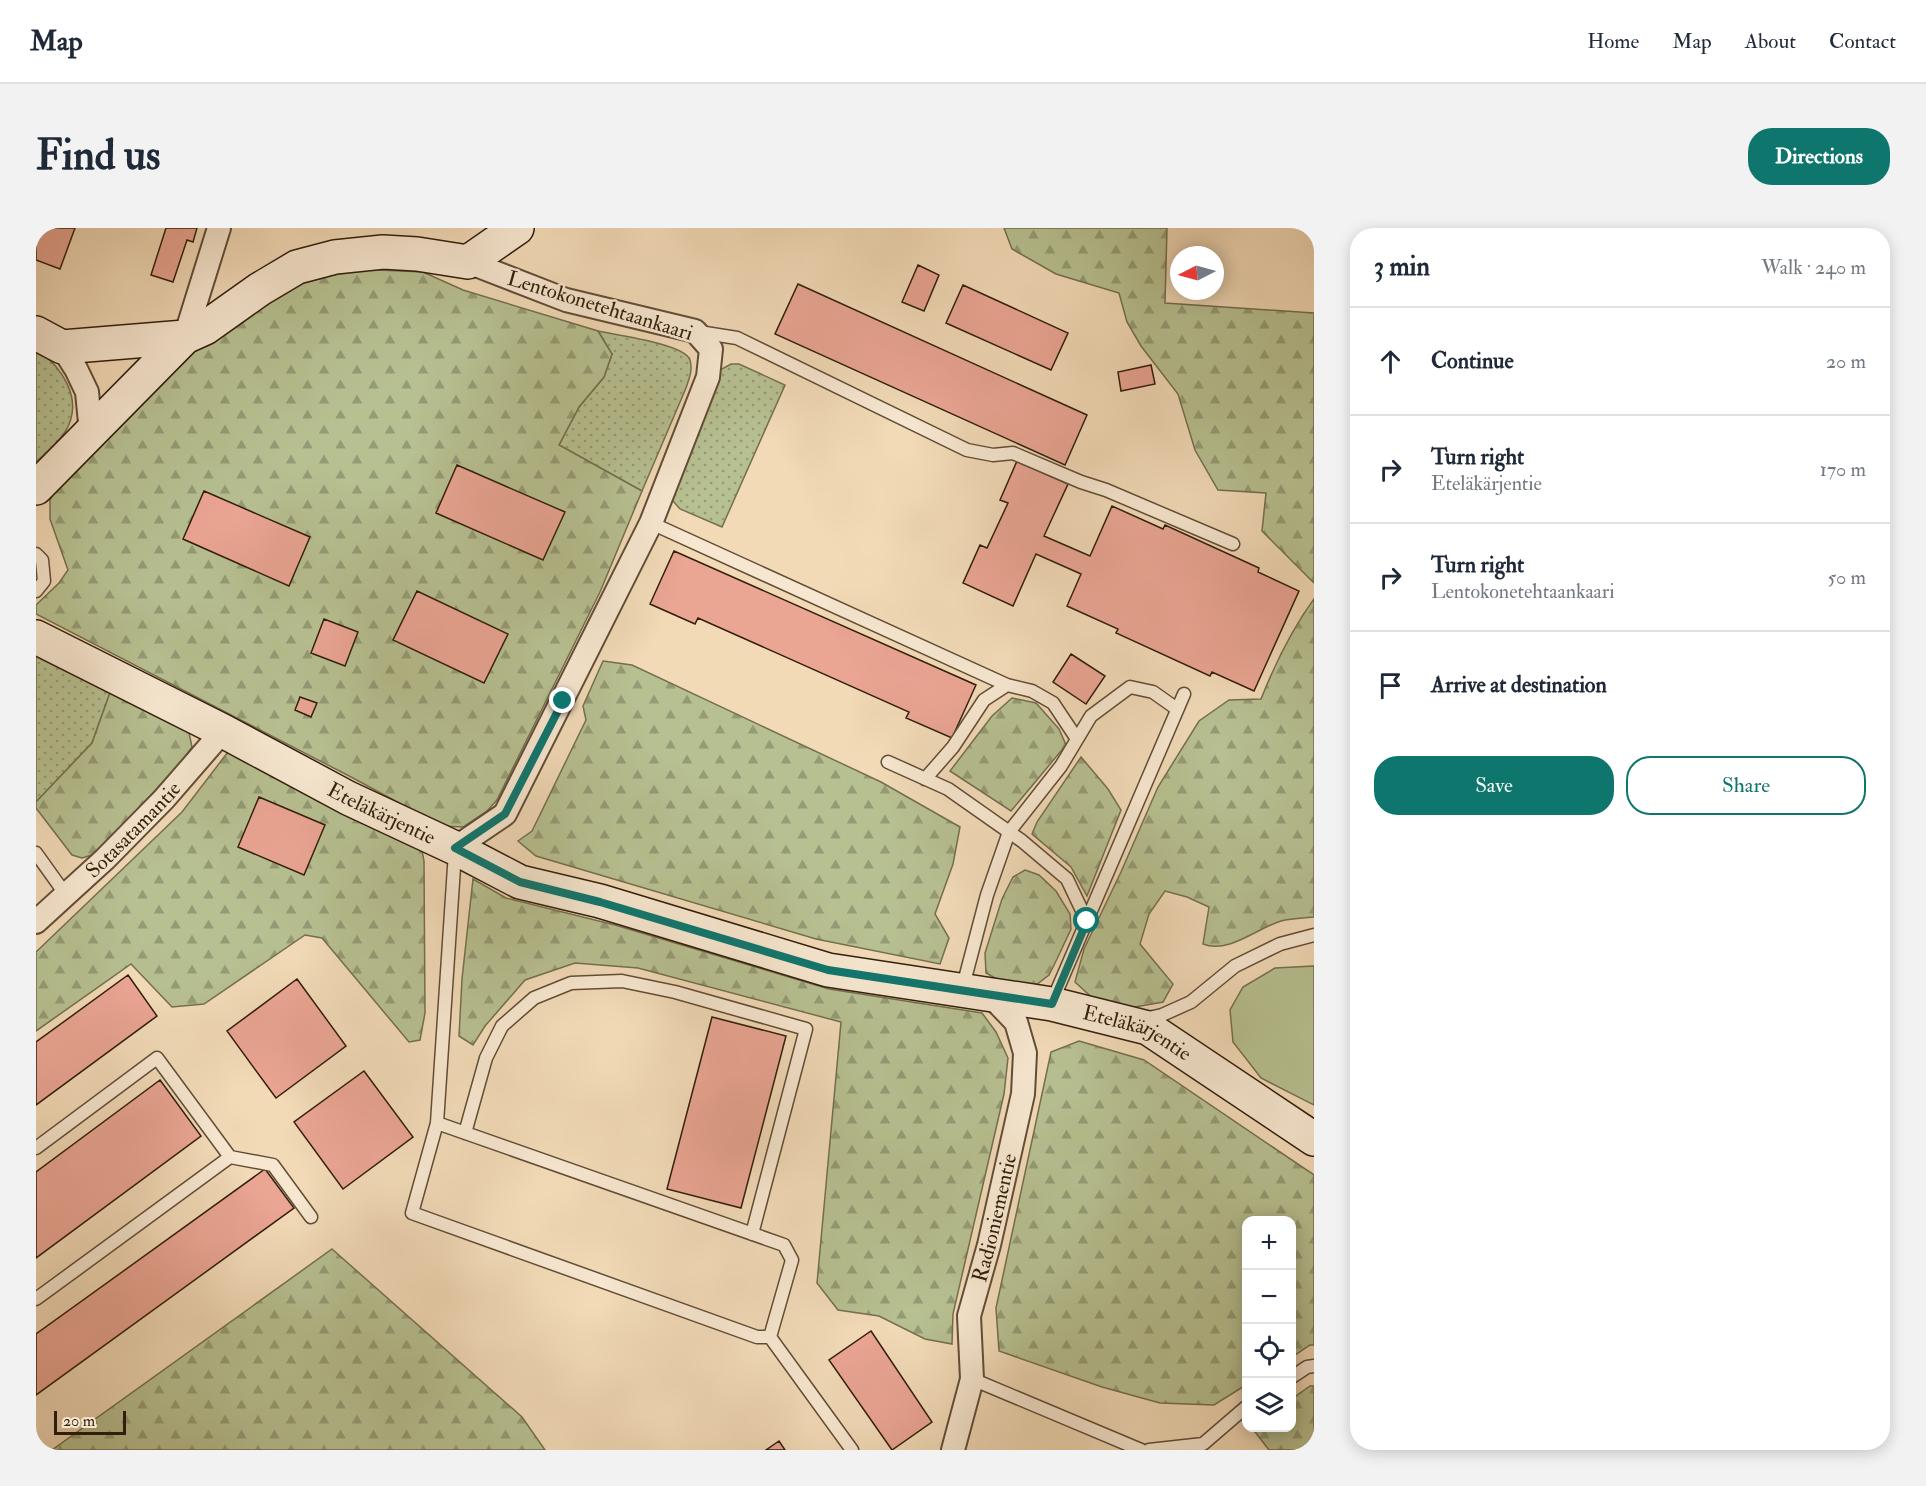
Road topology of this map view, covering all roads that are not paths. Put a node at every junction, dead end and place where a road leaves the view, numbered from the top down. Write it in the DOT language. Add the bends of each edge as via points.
graph roads {
  1 [pos="219,228"];
  2 [pos="517,228"];
  3 [pos="468,262"];
  4 [pos="695,331"];
  5 [pos="185,337"];
  6 [pos="49,340"];
  7 [pos="91,433"];
  8 [pos="36,488"];
  9 [pos="651,523"];
  10 [pos="1233,544"];
  11 [pos="36,554"];
  12 [pos="36,591"];
  13 [pos="36,637"];
  14 [pos="1007,685"];
  15 [pos="1184,694"];
  16 [pos="1177,709"];
  17 [pos="223,731"];
  18 [pos="1077,739"];
  19 [pos="888,762"];
  20 [pos="926,779"];
  21 [pos="1009,832"];
  22 [pos="455,848"];
  23 [pos="36,853"];
  24 [pos="66,895"];
  25 [pos="1087,921"];
  26 [pos="36,922"];
  27 [pos="1314,935"];
  28 [pos="976,993"];
  29 [pos="1052,1004"];
  30 [pos="1122,1023"];
  31 [pos="437,1123"];
  32 [pos="465,1133"];
  33 [pos="1314,1139"];
  34 [pos="36,1148"];
  35 [pos="230,1157"];
  36 [pos="311,1216"];
  37 [pos="752,1234"];
  38 [pos="36,1299"];
  39 [pos="770,1337"];
  40 [pos="1314,1366"];
  41 [pos="1296,1374"];
  42 [pos="972,1379"];
  43 [pos="1242,1410"];
  44 [pos="852,1450"];
  45 [pos="953,1450"];
  46 [pos="1141,1450"];
  47 [pos="1149,1450"];
  1 -- 5 [label="street"];
  2 -- 3 [label="street"];
  3 -- 4 [label="street, Lentokonetehtaankaari" via="566,300"];
  3 -- 5 [label="street, Lentokonetehtaankaari" via="383,252 334,257 297,267"];
  4 -- 9 [label="street, Lentokonetehtaankaari" via="711,349 708,377"];
  4 -- 10 [label="lane" via="737,338 967,450 1013,453"];
  5 -- 6 [label="street"];
  5 -- 7 [label="street, Lentokonetehtaankaari"];
  6 -- 7 [label="street" via="76,369 87,392"];
  7 -- 8 [label="street, Lentokonetehtaankaari"];
  9 -- 14 [label="lane"];
  9 -- 22 [label="street, Lentokonetehtaankaari" via="505,814"];
  11 -- 12 [label="lane" via="42,560 44,581"];
  13 -- 17 [label="street, Eteläkärjentie"];
  14 -- 18 [label="lane" via="1032,691 1053,703"];
  14 -- 20 [label="lane" via="984,700"];
  15 -- 16 [label="lane"];
  16 -- 18 [label="lane" via="1153,692 1130,687 1090,716"];
  16 -- 25 [label="lane"];
  17 -- 22 [label="street, Eteläkärjentie" via="348,798"];
  17 -- 24 [label="street, Sotasatamantie" via="164,799"];
  18 -- 21 [label="lane" via="1061,766"];
  19 -- 20 [label="lane"];
  20 -- 21 [label="lane" via="948,789"];
  21 -- 25 [label="lane" via="1067,879"];
  21 -- 28 [label="lane" via="987,895"];
  22 -- 28 [label="street, Eteläkärjentie" via="520,882 828,970"];
  22 -- 31 [label="lane"];
  23 -- 24 [label="lane"];
  24 -- 26 [label="street, Sotasatamantie"];
  25 -- 29 [label="lane"];
  27 -- 30 [label="lane" via="1280,944 1235,966 1191,1002 1172,1011"];
  28 -- 29 [label="street, Eteläkärjentie"];
  28 -- 42 [label="street, Radioniementie" via="1016,1022 1025,1053 1023,1094 969,1316"];
  29 -- 30 [label="street, Eteläkärjentie"];
  30 -- 33 [label="street, Eteläkärjentie" via="1148,1028"];
  31 -- 32 [label="lane"];
  31 -- 39 [label="lane" via="412,1213 757,1337"];
  32 -- 37 [label="lane"];
  32 -- 37 [label="lane" via="486,1058 502,1026 534,998 571,983 622,981 807,1029"];
  34 -- 35 [label="lane" via="158,1058"];
  35 -- 36 [label="lane" via="273,1165"];
  35 -- 38 [label="lane"];
  37 -- 39 [label="lane" via="784,1245 792,1260"];
  39 -- 44 [label="lane"];
  40 -- 41 [label="lane"];
  42 -- 45 [label="street, Radioniementie"];
  42 -- 46 [label="lane"];
  43 -- 47 [label="lane" via="1203,1444"];
}
